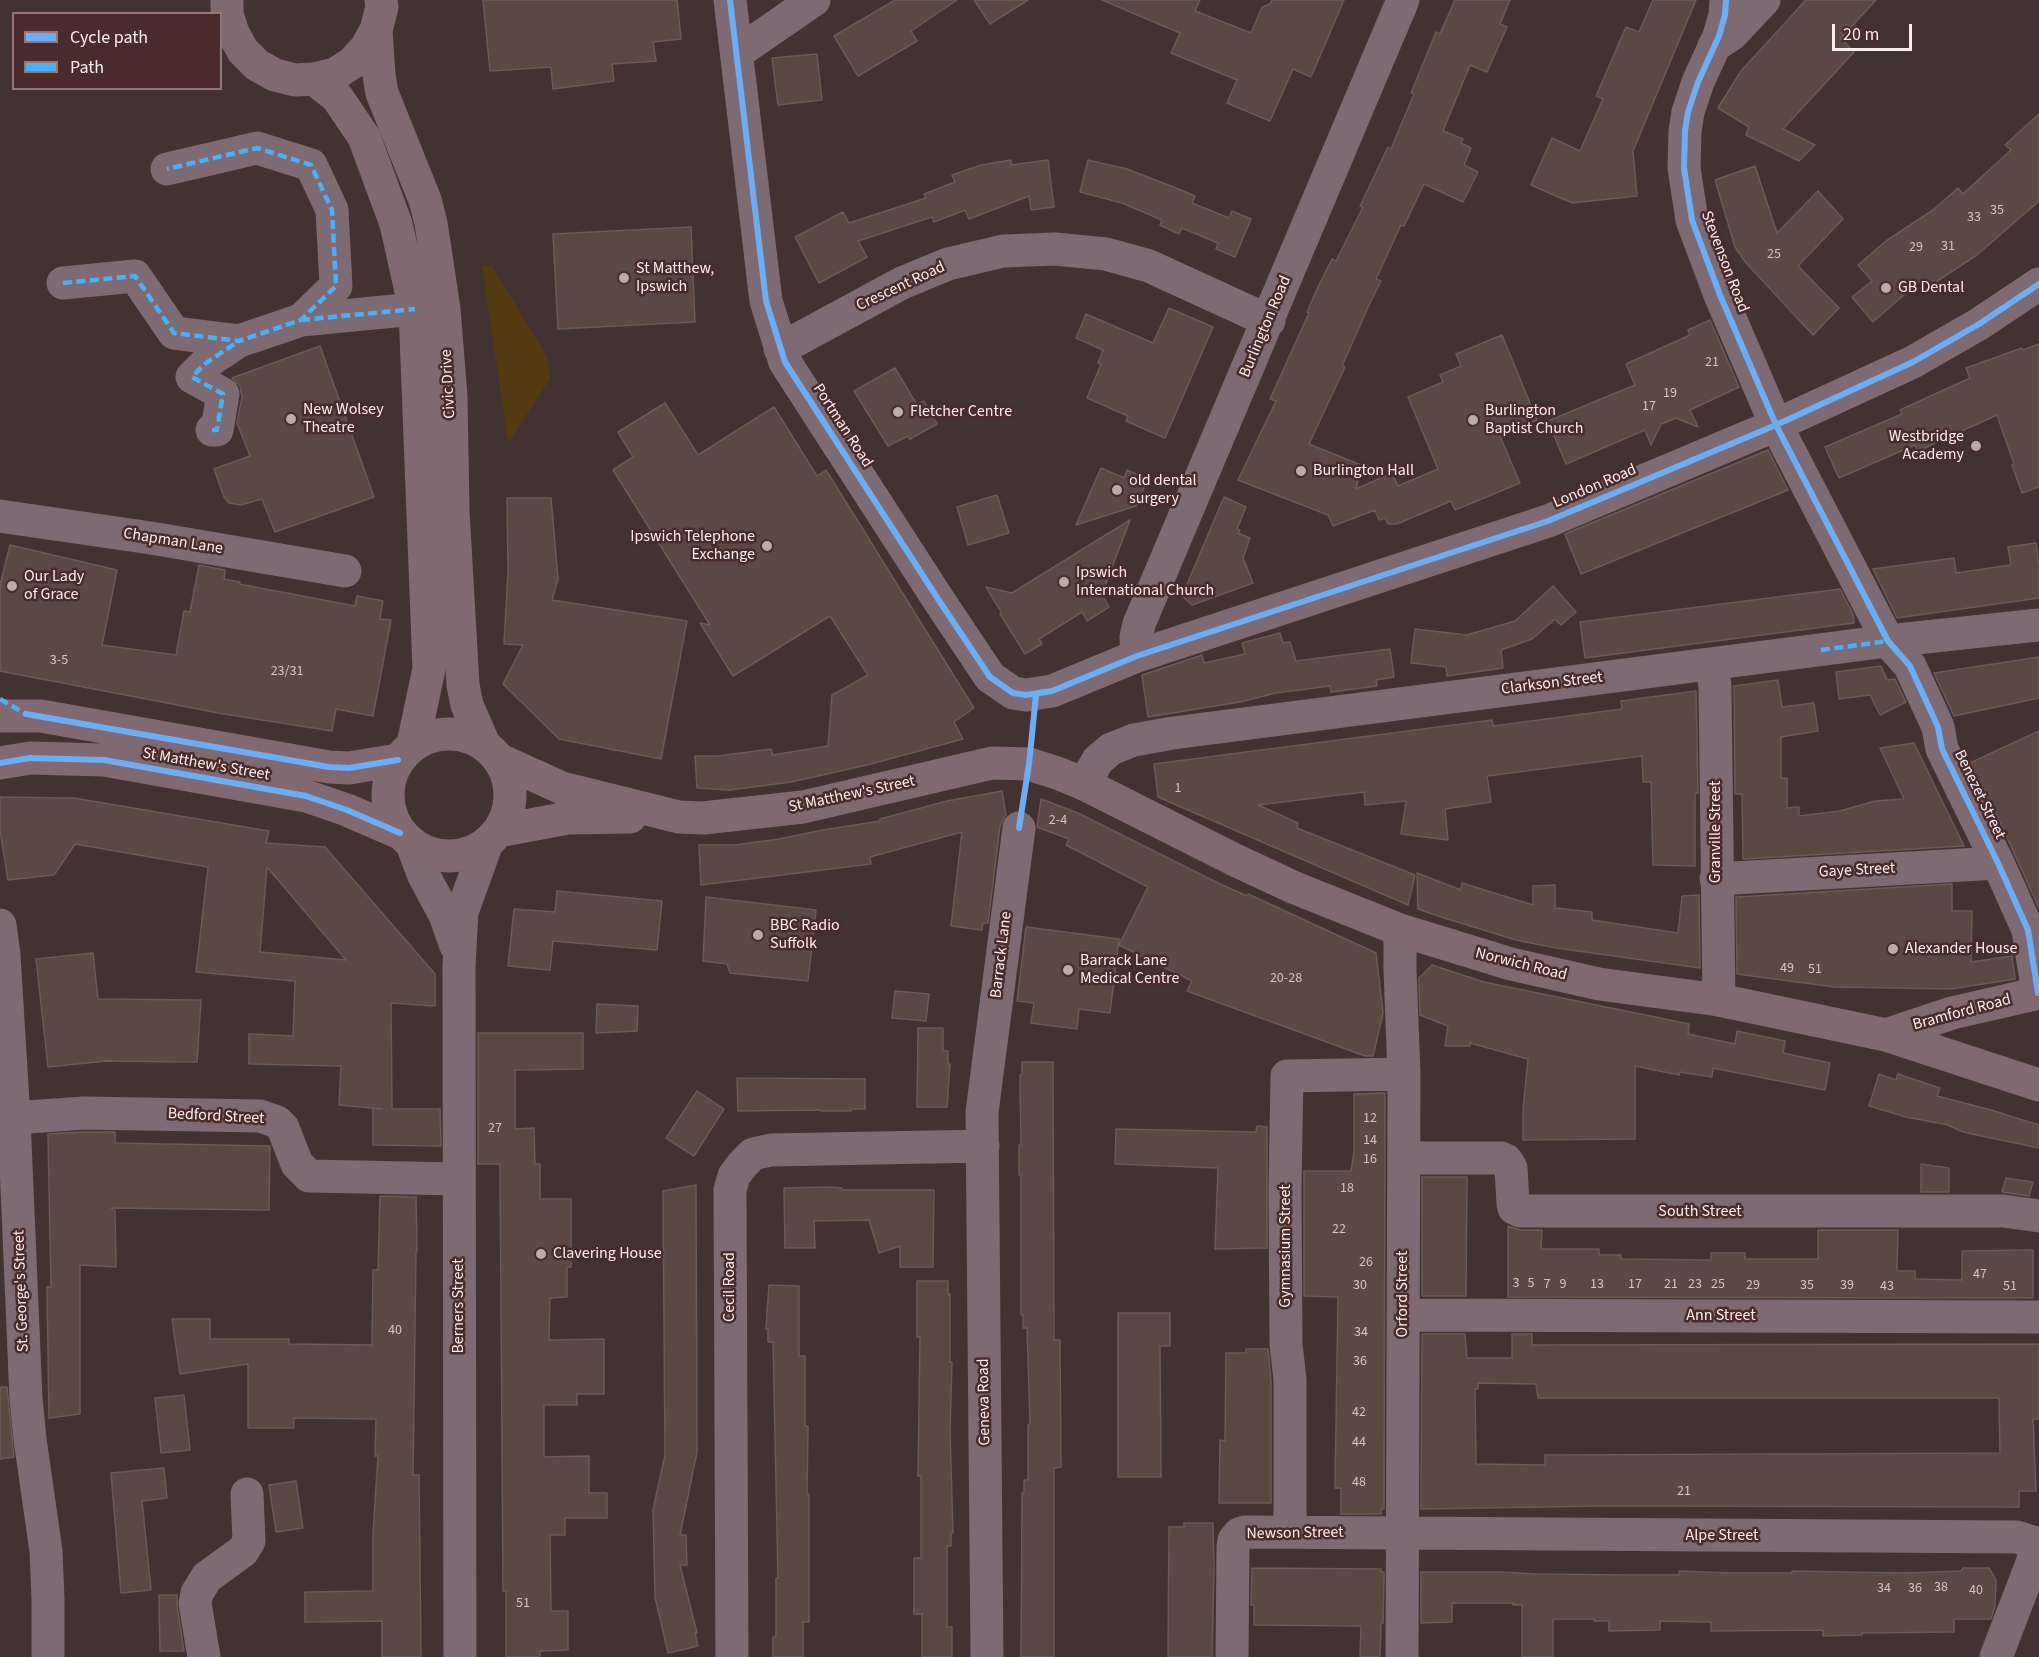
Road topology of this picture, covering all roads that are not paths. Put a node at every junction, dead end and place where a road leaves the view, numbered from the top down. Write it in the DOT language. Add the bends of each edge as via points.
graph roads {
  1 [pos="227,0"];
  2 [pos="730,0"];
  3 [pos="814,0"];
  4 [pos="1403,0"];
  5 [pos="1726,0"];
  6 [pos="1764,0"];
  7 [pos="379,15"];
  8 [pos="1714,46"];
  9 [pos="737,53"];
  10 [pos="315,80"];
  11 [pos="167,169"];
  12 [pos="63,283"];
  13 [pos="2039,285"];
  14 [pos="414,309"];
  15 [pos="300,320"];
  16 [pos="1269,321"];
  17 [pos="239,342"];
  18 [pos="780,349"];
  19 [pos="1776,425"];
  20 [pos="212,430"];
  21 [pos="0,516"];
  22 [pos="345,571"];
  23 [pos="2039,625"];
  24 [pos="1888,641"];
  25 [pos="1137,656"];
  26 [pos="1712,664"];
  27 [pos="9,710"];
  28 [pos="406,752"];
  29 [pos="492,752"];
  30 [pos="0,763"];
  31 [pos="1029,764"];
  32 [pos="1084,784"];
  33 [pos="674,816"];
  34 [pos="1019,828"];
  35 [pos="492,837"];
  36 [pos="406,838"];
  37 [pos="1998,863"];
  38 [pos="1716,879"];
  39 [pos="0,925"];
  40 [pos="1400,930"];
  41 [pos="460,956"];
  42 [pos="2039,993"];
  43 [pos="1719,1000"];
  44 [pos="1886,1035"];
  45 [pos="1404,1074"];
  46 [pos="2039,1085"];
  47 [pos="14,1118"];
  48 [pos="983,1146"];
  49 [pos="1404,1158"];
  50 [pos="458,1179"];
  51 [pos="2039,1216"];
  52 [pos="1403,1315"];
  53 [pos="2039,1317"];
  54 [pos="247,1494"];
  55 [pos="1290,1531"];
  56 [pos="1403,1534"];
  57 [pos="2039,1544"];
  58 [pos="48,1657"];
  59 [pos="204,1657"];
  60 [pos="460,1657"];
  61 [pos="732,1657"];
  62 [pos="987,1657"];
  63 [pos="1232,1657"];
  64 [pos="1402,1657"];
  65 [pos="1996,1657"];
  1 -- 10 [label="main road" via="233,33 243,51 258,65 275,75"];
  2 -- 9 [label="street, Portman Road"];
  3 -- 9 [label="street"];
  4 -- 16 [label="street, Burlington Road"];
  5 -- 8 [label="street, Stevenson Road"];
  6 -- 8 [label="street" via="1732,34"];
  7 -- 10 [label="main road" via="366,48 352,63"];
  7 -- 29 [label="main road, Civic Drive" via="382,93 425,200 440,277 451,396 463,685 467,705"];
  8 -- 19 [label="street, Stevenson Road" via="1688,112 1684,148 1686,191 1715,284"];
  9 -- 18 [label="street, Portman Road" via="766,301"];
  10 -- 14 [label="main road, Civic Drive" via="337,97 364,137 396,224"];
  11 -- 15 [label="street" via="257,148 311,165 333,210 336,286"];
  12 -- 17 [label="street" via="135,276 174,333"];
  13 -- 19 [label="street, London Road" via="1913,362"];
  14 -- 15 [label="street"];
  14 -- 28 [label="main road, Civic Drive" via="429,669"];
  15 -- 17 [label="street"];
  16 -- 18 [label="street, Crescent Road" via="1149,266 1106,254 1055,249 1003,251 948,264 902,283"];
  16 -- 25 [label="street, Burlington Road" via="1139,624"];
  17 -- 20 [label="street" via="192,377 223,394 217,430"];
  18 -- 25 [label="street, Portman Road" via="990,677 1013,693 1036,695"];
  19 -- 24 [label="street, Benezet Street"];
  19 -- 25 [label="street, London Road" via="1548,521"];
  21 -- 22 [label="street, Chapman Lane"];
  23 -- 24 [label="street, Clarkson Street"];
  24 -- 26 [label="street, Clarkson Street"];
  24 -- 37 [label="street, Benezet Street" via="1910,666 1938,727 1942,749"];
  26 -- 32 [label="street, Clarkson Street" via="1147,738 1104,754"];
  26 -- 38 [label="street, Granville Street"];
  27 -- 28 [label="main road, St Matthew's Street" via="329,767 350,768"];
  28 -- 29 [label="main road" via="430,736 449,733 467,736"];
  28 -- 36 [label="main road" via="389,778 387,797 391,816"];
  29 -- 33 [label="main road, St Matthew's Street" via="562,788"];
  29 -- 35 [label="main road" via="508,780 510,802"];
  30 -- 36 [label="main road, St Matthew's Street" via="30,758 104,760 306,796 348,810"];
  31 -- 32 [label="main road, Norwich Road"];
  31 -- 33 [label="main road, St Matthew's Street" via="980,765 803,807 703,818"];
  32 -- 40 [label="main road, Norwich Road" via="1294,888"];
  33 -- 35 [label="main road, St Matthew's Street" via="568,818"];
  34 -- 48 [label="street, Barrack Lane" via="982,1112"];
  35 -- 36 [label="main road" via="473,851 450,856 426,852"];
  35 -- 41 [label="street, Berners Street" via="462,912"];
  36 -- 41 [label="street, Berners Street" via="445,915"];
  37 -- 38 [label="street, Gaye Street"];
  37 -- 42 [label="street, Benezet Street" via="2028,930"];
  38 -- 43 [label="street, Granville Street"];
  39 -- 47 [label="street, St. George's Street"];
  40 -- 43 [label="main road, Norwich Road" via="1511,964 1599,984"];
  40 -- 45 [label="street, Orford Street"];
  41 -- 50 [label="street, Berners Street"];
  42 -- 44 [label="main road, Bramford Road" via="1952,1013"];
  43 -- 44 [label="main road, Norwich Road"];
  44 -- 46 [label="main road, Norwich Road"];
  45 -- 49 [label="street, Orford Street"];
  45 -- 55 [label="street, Gymnasium Street" via="1287,1076"];
  47 -- 50 [label="street, Bedford Street" via="84,1113 260,1116 283,1128 297,1164 309,1176"];
  47 -- 58 [label="street, St. George's Street" via="26,1399 46,1551"];
  48 -- 61 [label="street, Cecil Road" via="771,1150 753,1155 734,1176 730,1190"];
  48 -- 62 [label="street, Geneva Road"];
  49 -- 51 [label="street, South Street" via="1501,1158 1511,1168 1513,1204 1520,1211 2003,1211"];
  49 -- 52 [label="street, Orford Street"];
  50 -- 60 [label="street, Berners Street"];
  52 -- 53 [label="street, Ann Street"];
  52 -- 56 [label="street, Orford Street"];
  54 -- 59 [label="street" via="249,1541 243,1551 207,1577 197,1593 195,1603"];
  55 -- 56 [label="street, Newson Street"];
  55 -- 63 [label="street, Newson Street" via="1245,1532 1234,1540"];
  56 -- 57 [label="street, Alpe Street" via="2017,1537"];
  56 -- 64 [label="street, Orford Street"];
  57 -- 65 [label="street"];
}
